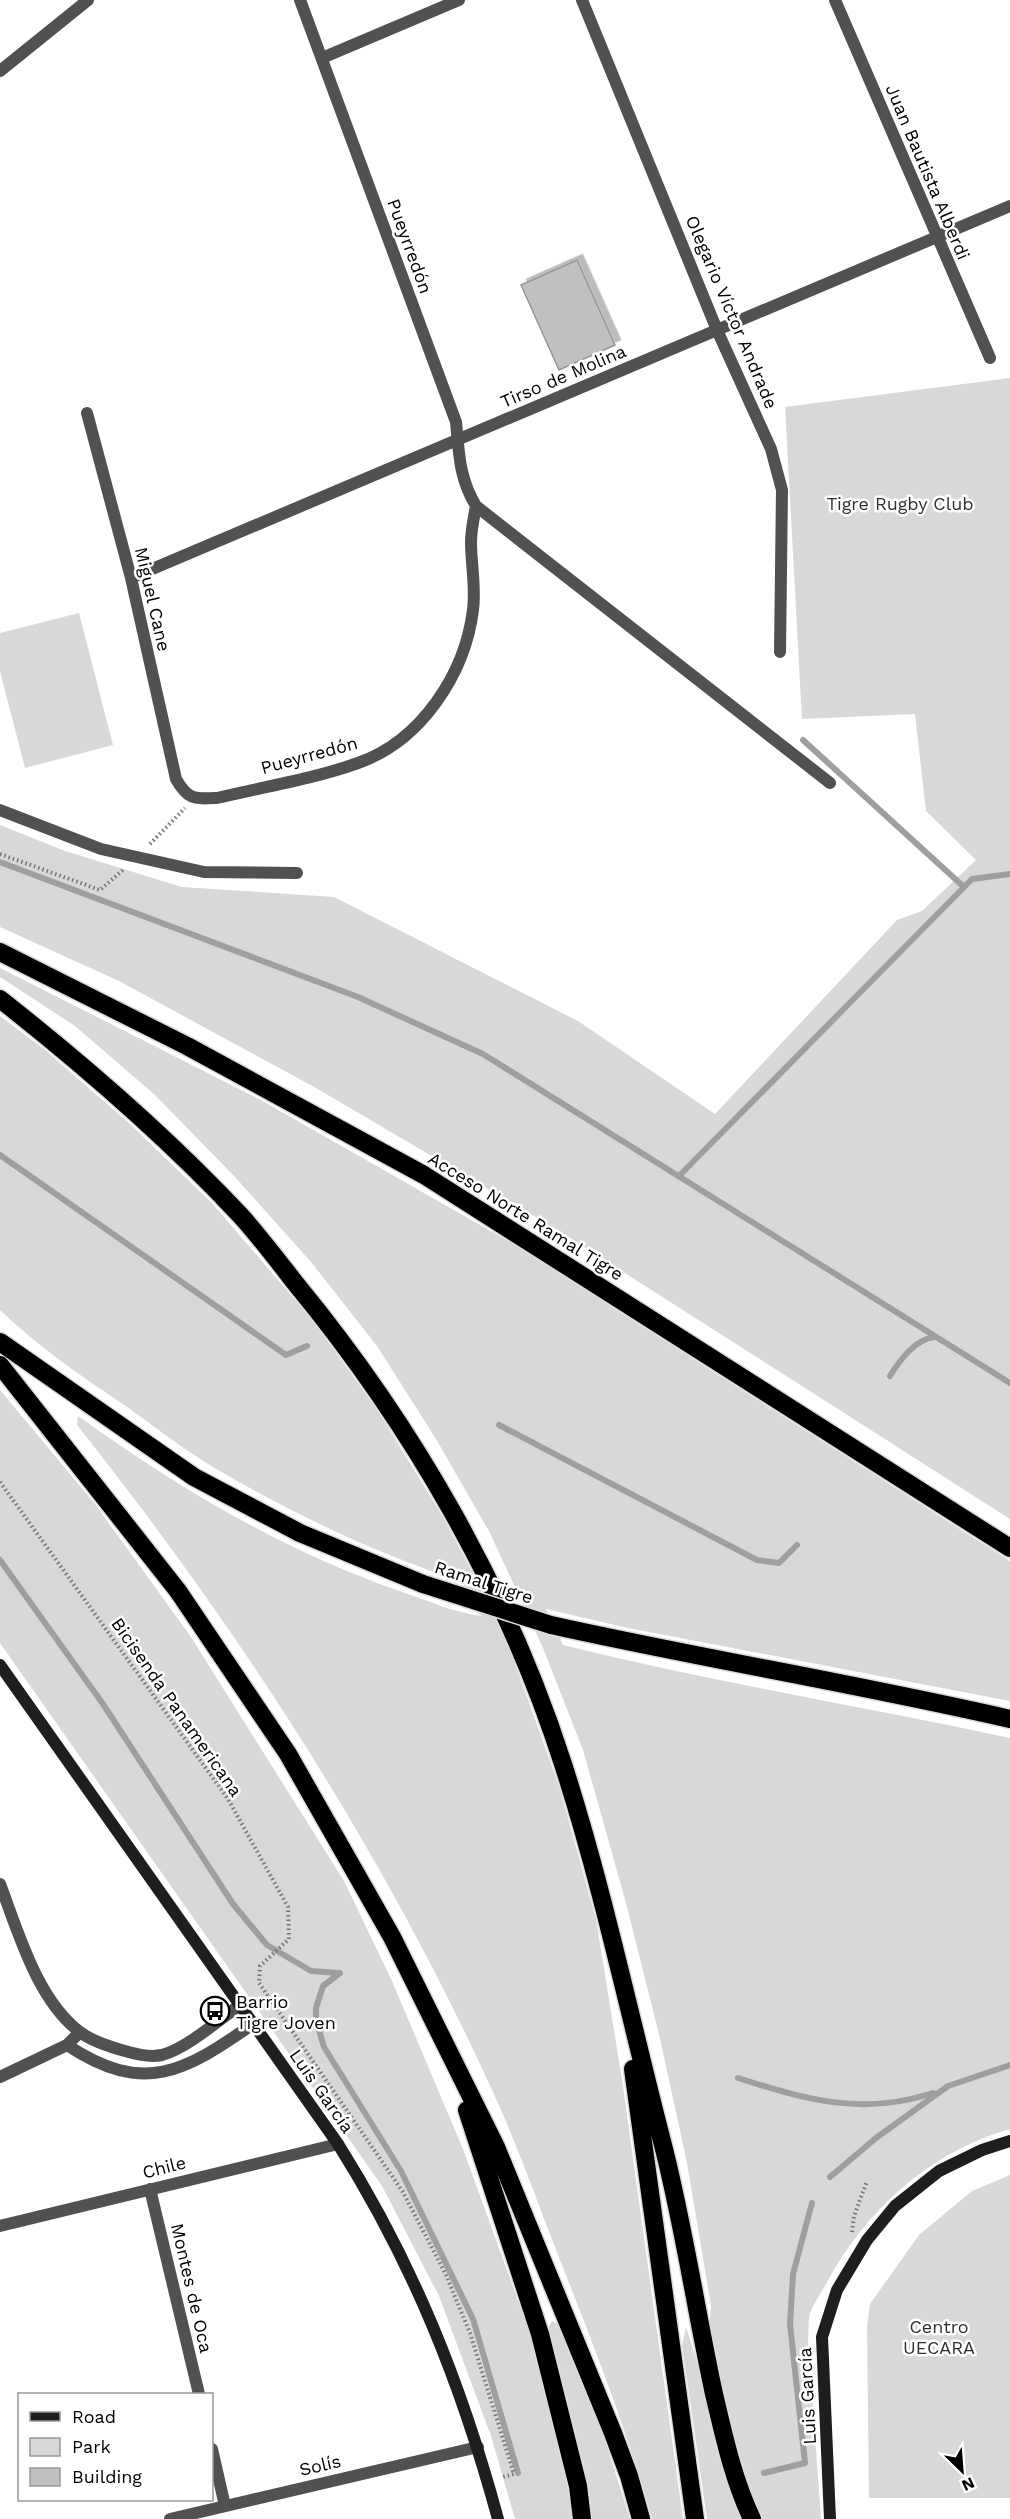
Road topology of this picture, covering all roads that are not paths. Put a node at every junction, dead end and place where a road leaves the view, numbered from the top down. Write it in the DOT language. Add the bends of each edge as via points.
graph roads {
  1 [pos="88,0"];
  2 [pos="300,0"];
  3 [pos="459,0"];
  4 [pos="582,0"];
  5 [pos="835,0"];
  6 [pos="322,58"];
  7 [pos="0,71"];
  8 [pos="1010,206"];
  9 [pos="936,238"];
  10 [pos="717,330"];
  11 [pos="990,358"];
  12 [pos="87,413"];
  13 [pos="458,440"];
  14 [pos="476,506"];
  15 [pos="131,578"];
  16 [pos="780,652"];
  17 [pos="830,783"];
  18 [pos="184,792"];
  19 [pos="0,810"];
  20 [pos="297,873"];
  21 [pos="0,952"];
  22 [pos="0,999"];
  23 [pos="0,1342"];
  24 [pos="0,1365"];
  25 [pos="1010,1548"];
  26 [pos="0,1665"];
  27 [pos="1010,1719"];
  28 [pos="0,1884"];
  29 [pos="624,1993"];
  30 [pos="240,2006"];
  31 [pos="253,2024"];
  32 [pos="80,2032"];
  33 [pos="443,2040"];
  34 [pos="67,2045"];
  35 [pos="0,2078"];
  36 [pos="1010,2141"];
  37 [pos="338,2144"];
  38 [pos="150,2189"];
  39 [pos="0,2226"];
  40 [pos="199,2393"];
  41 [pos="478,2447"];
  42 [pos="213,2453"];
  43 [pos="830,2486"];
  44 [pos="225,2506"];
  45 [pos="170,2519"];
  46 [pos="498,2519"];
  47 [pos="582,2519"];
  48 [pos="641,2519"];
  49 [pos="695,2519"];
  50 [pos="752,2519"];
  51 [pos="830,2519"];
  52 [pos="839,2519"];
  1 -- 7 [label="street"];
  2 -- 6 [label="street, Pueyrredón"];
  3 -- 6 [label="street"];
  4 -- 10 [label="street, Olegario Víctor Andrade"];
  5 -- 9 [label="street, Juan Bautista Alberdi"];
  6 -- 13 [label="street, Pueyrredón" via="456,422"];
  8 -- 9 [label="street, Tirso de Molina"];
  9 -- 10 [label="street, Tirso de Molina"];
  9 -- 11 [label="street, Juan Bautista Alberdi"];
  10 -- 13 [label="street, Tirso de Molina"];
  10 -- 16 [label="street, Olegario Víctor Andrade" via="771,449 782,490"];
  12 -- 15 [label="street, Miguel Cane"];
  13 -- 14 [label="street, Pueyrredón" via="458,461"];
  13 -- 15 [label="street, Tirso de Molina"];
  14 -- 17 [label="street, Pueyrredón"];
  14 -- 18 [label="street, Pueyrredón" via="471,540 474,608 468,637 459,666 414,727 388,748 359,763 217,798 194,799"];
  15 -- 18 [label="street, Miguel Cane" via="176,779"];
  19 -- 20 [label="street" via="100,849 204,872"];
  21 -- 25 [label="highway, Acceso Norte Ramal Tigre" via="187,1046 424,1175"];
  22 -- 29 [label="highway" via="153,1128 243,1218 330,1325 405,1434 476,1556 519,1647 563,1762"];
  23 -- 27 [label="highway, Ramal Tigre, bridge" via="194,1477 300,1533 423,1584 551,1625"];
  24 -- 33 [label="highway" via="178,1591 288,1754 392,1937"];
  26 -- 30 [label="street, Luis García"];
  28 -- 32 [label="street" via="23,1950 58,2008"];
  29 -- 49 [label="highway"];
  29 -- 50 [label="highway" via="678,2203 721,2426"];
  30 -- 31 [label="street, Luis García"];
  30 -- 32 [label="street" via="162,2055 138,2055"];
  31 -- 34 [label="street" via="197,2062 164,2072 118,2071"];
  31 -- 37 [label="street, Luis García"];
  32 -- 34 [label="street"];
  33 -- 47 [label="highway" via="540,2334 578,2486"];
  33 -- 48 [label="highway" via="496,2146 551,2275 629,2476"];
  34 -- 35 [label="street"];
  36 -- 43 [label="street, Luis García" via="939,2171 895,2206 842,2280 822,2337"];
  37 -- 38 [label="street, Chile"];
  37 -- 41 [label="street, Luis García" via="424,2301"];
  38 -- 39 [label="street, Chile"];
  38 -- 40 [label="street, Montes de Oca"];
  41 -- 44 [label="street, Solís"];
  41 -- 46 [label="street, Luis García"];
  42 -- 44 [label="street"];
  43 -- 51 [label="street, Luis García"];
  43 -- 52 [label="street, Luis García"];
  44 -- 45 [label="street, Solís"];
}
